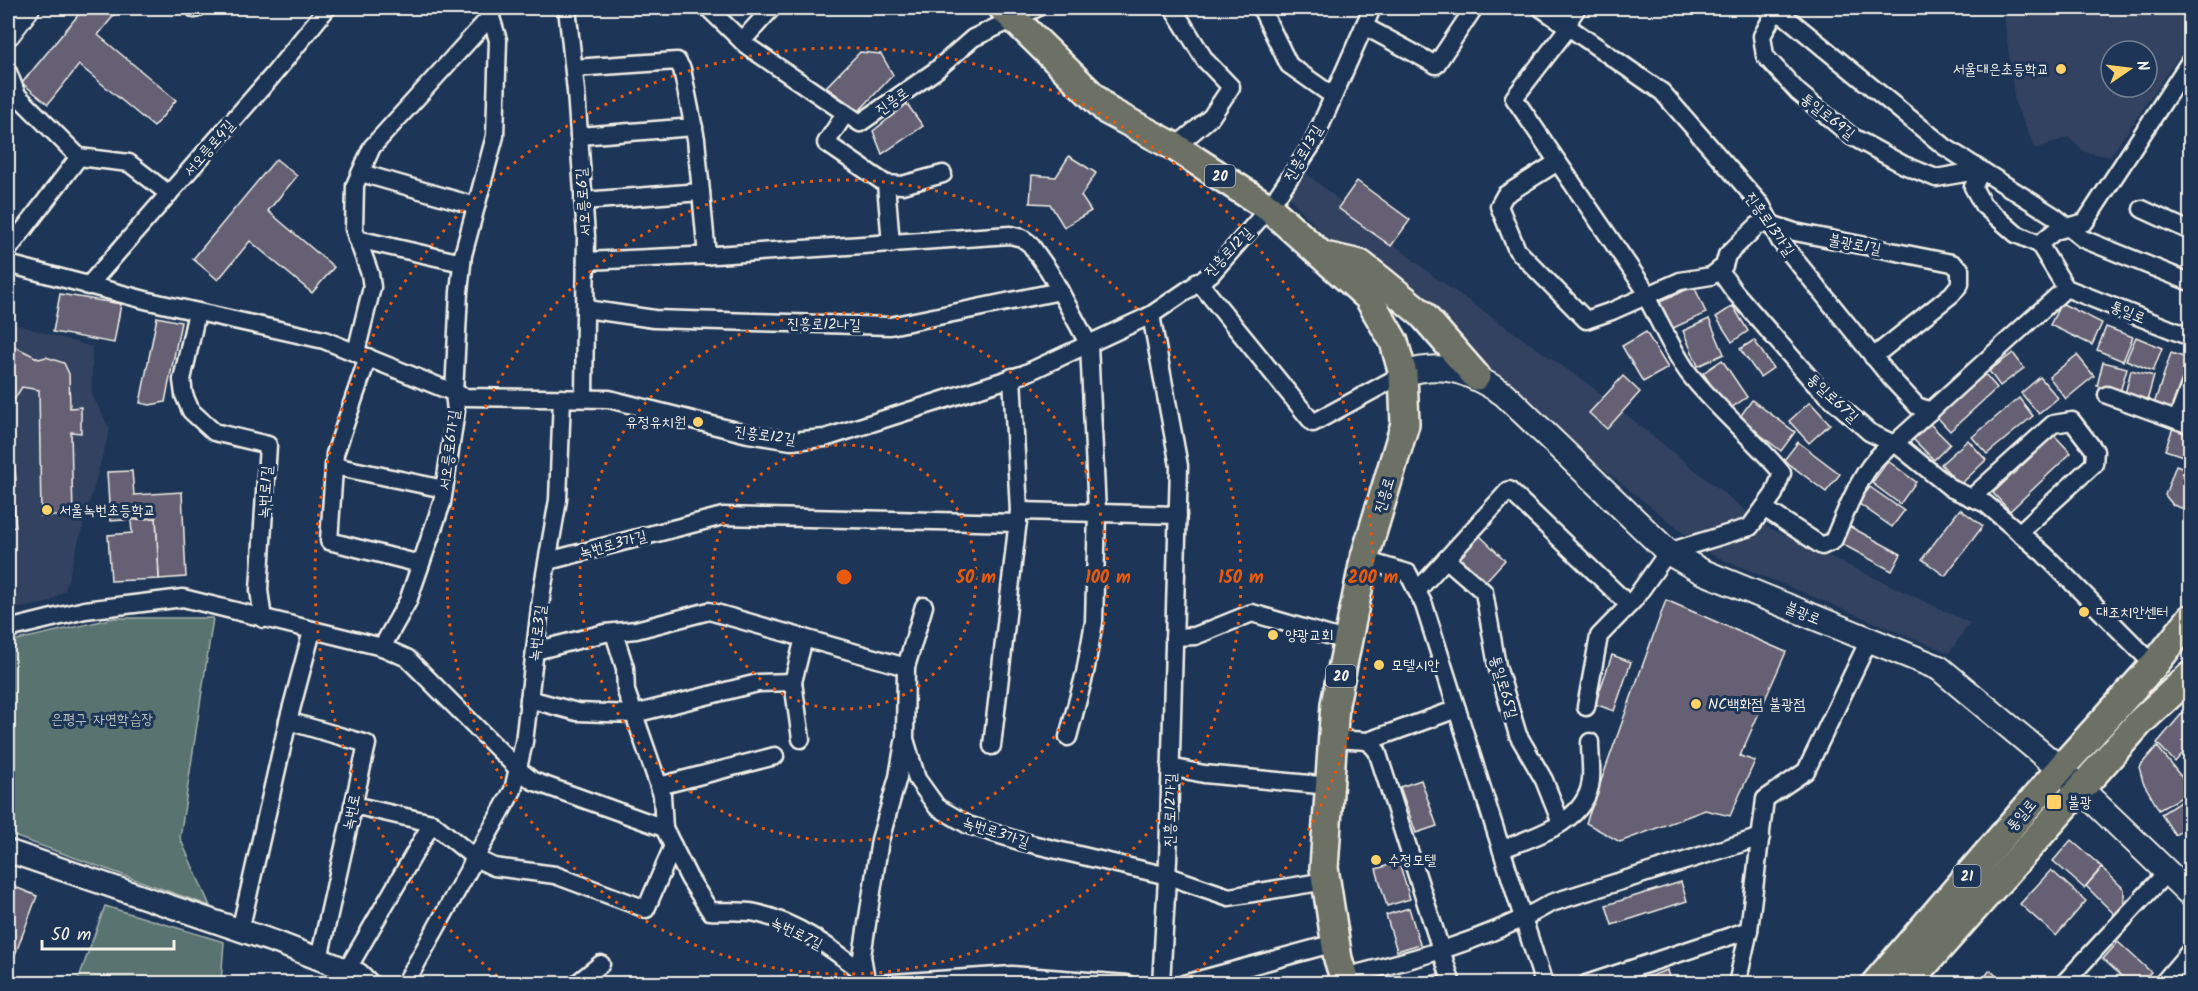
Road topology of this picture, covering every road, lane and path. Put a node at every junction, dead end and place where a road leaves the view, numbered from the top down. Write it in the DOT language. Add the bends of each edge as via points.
graph roads {
  1 [pos="27,8"];
  2 [pos="327,8"];
  3 [pos="567,8"];
  4 [pos="708,8"];
  5 [pos="772,8"];
  6 [pos="1173,8"];
  7 [pos="1261,8"];
  8 [pos="1372,8"];
  9 [pos="1474,8"];
  10 [pos="1540,8"];
  11 [pos="1577,8"];
  12 [pos="1770,10"];
  13 [pos="1018,11"];
  14 [pos="490,12"];
  15 [pos="1364,27"];
  16 [pos="1568,28"];
  17 [pos="8,33"];
  18 [pos="742,41"];
  19 [pos="2190,61"];
  20 [pos="574,68"];
  21 [pos="8,72"];
  22 [pos="1333,96"];
  23 [pos="845,114"];
  24 [pos="694,127"];
  25 [pos="579,136"];
  26 [pos="1175,147"];
  27 [pos="79,157"];
  28 [pos="1556,163"];
  29 [pos="1982,170"];
  30 [pos="361,173"];
  31 [pos="944,174"];
  32 [pos="886,184"];
  33 [pos="701,192"];
  34 [pos="168,194"];
  35 [pos="583,201"];
  36 [pos="476,206"];
  37 [pos="1269,208"];
  38 [pos="2142,209"];
  39 [pos="1771,224"];
  40 [pos="2067,227"];
  41 [pos="2190,231"];
  42 [pos="357,239"];
  43 [pos="891,244"];
  44 [pos="2039,244"];
  45 [pos="8,250"];
  46 [pos="1322,255"];
  47 [pos="707,256"];
  48 [pos="586,261"];
  49 [pos="462,263"];
  50 [pos="8,264"];
  51 [pos="1719,270"];
  52 [pos="1198,281"];
  53 [pos="2190,282"];
  54 [pos="88,286"];
  55 [pos="2066,288"];
  56 [pos="1060,291"];
  57 [pos="1647,295"];
  58 [pos="586,309"];
  59 [pos="196,312"];
  60 [pos="1151,315"];
  61 [pos="2190,337"];
  62 [pos="1089,345"];
  63 [pos="362,355"];
  64 [pos="1873,357"];
  65 [pos="1403,374"];
  66 [pos="1476,376"];
  67 [pos="1012,377"];
  68 [pos="2190,385"];
  69 [pos="454,393"];
  70 [pos="2107,395"];
  71 [pos="562,398"];
  72 [pos="584,398"];
  73 [pos="1931,411"];
  74 [pos="2184,423"];
  75 [pos="1893,444"];
  76 [pos="334,466"];
  77 [pos="444,489"];
  78 [pos="1971,498"];
  79 [pos="1764,508"];
  80 [pos="1097,512"];
  81 [pos="1178,515"];
  82 [pos="1018,517"];
  83 [pos="2019,533"];
  84 [pos="1668,552"];
  85 [pos="1446,559"];
  86 [pos="1364,560"];
  87 [pos="548,561"];
  88 [pos="420,564"];
  89 [pos="1417,591"];
  90 [pos="1629,605"];
  91 [pos="924,606"];
  92 [pos="264,619"];
  93 [pos="2190,619"];
  94 [pos="8,629"];
  95 [pos="312,631"];
  96 [pos="614,633"];
  97 [pos="1174,637"];
  98 [pos="804,638"];
  99 [pos="1869,640"];
  100 [pos="1348,641"];
  101 [pos="382,647"];
  102 [pos="535,651"];
  103 [pos="2154,665"];
  104 [pos="906,667"];
  105 [pos="2190,676"];
  106 [pos="793,682"];
  107 [pos="529,699"];
  108 [pos="1586,707"];
  109 [pos="1457,709"];
  110 [pos="634,714"];
  111 [pos="288,722"];
  112 [pos="1068,737"];
  113 [pos="801,739"];
  114 [pos="905,739"];
  115 [pos="1333,739"];
  116 [pos="1368,741"];
  117 [pos="1590,742"];
  118 [pos="992,746"];
  119 [pos="775,756"];
  120 [pos="1170,767"];
  121 [pos="518,769"];
  122 [pos="2060,769"];
  123 [pos="659,786"];
  124 [pos="1330,786"];
  125 [pos="2082,789"];
  126 [pos="353,805"];
  127 [pos="432,823"];
  128 [pos="1561,823"];
  129 [pos="664,828"];
  130 [pos="1761,837"];
  131 [pos="673,846"];
  132 [pos="1502,849"];
  133 [pos="8,851"];
  134 [pos="475,858"];
  135 [pos="2167,872"];
  136 [pos="1168,876"];
  137 [pos="1326,881"];
  138 [pos="2190,894"];
  139 [pos="1524,919"];
  140 [pos="1749,930"];
  141 [pos="240,931"];
  142 [pos="1335,943"];
  143 [pos="1441,951"];
  144 [pos="2190,951"];
  145 [pos="319,959"];
  146 [pos="601,964"];
  147 [pos="346,970"];
  148 [pos="869,980"];
  149 [pos="1345,980"];
  150 [pos="368,984"];
  151 [pos="405,984"];
  152 [pos="576,984"];
  153 [pos="1127,984"];
  154 [pos="1161,984"];
  155 [pos="1184,984"];
  156 [pos="1452,984"];
  157 [pos="1544,984"];
  158 [pos="1586,984"];
  159 [pos="1737,984"];
  160 [pos="1875,984"];
  161 [pos="1907,984"];
  162 [pos="2063,984"];
  163 [pos="2162,984"];
  1 -- 17 [label="main road"];
  2 -- 34 [label="street, 서오릉로4길"];
  3 -- 20 [label="street, 서오릉로6길"];
  4 -- 18 [label="street"];
  5 -- 18 [label="street"];
  6 -- 26 [label="street" via="1205,60 1231,87 1211,117"];
  7 -- 22 [label="street" via="1289,65"];
  8 -- 15 [label="street, 진흥로13길"];
  9 -- 15 [label="street" via="1436,65"];
  10 -- 16 [label="street, 진흥로13가길"];
  11 -- 16 [label="street"];
  12 -- 29 [label="street, 통일로69길" via="1786,17 1945,147"];
  12 -- 29 [label="street, 통일로69길" via="1762,36 1764,56 1798,92 1851,136 1936,178"];
  13 -- 23 [label="street, 진흥로" via="973,38 935,71 860,123"];
  13 -- 26 [label="main road, 진흥로 / 20" via="1108,111"];
  14 -- 30 [label="street, 서오릉로6가길" via="372,147"];
  14 -- 36 [label="street, 서오릉로6가길" via="498,40 495,136"];
  15 -- 22 [label="street, 진흥로13길"];
  16 -- 28 [label="street" via="1514,98"];
  16 -- 39 [label="street, 진흥로13가길" via="1662,92 1761,205"];
  18 -- 23 [label="street"];
  19 -- 40 [label="street" via="2085,222"];
  20 -- 24 [label="street" via="677,61"];
  20 -- 25 [label="street, 서오릉로6길"];
  21 -- 27 [label="street" via="17,95"];
  22 -- 37 [label="street, 진흥로13길" via="1312,145"];
  23 -- 32 [label="street" via="826,143"];
  24 -- 25 [label="street"];
  24 -- 33 [label="street"];
  25 -- 35 [label="street, 서오릉로6길"];
  26 -- 37 [label="main road, 진흥로 / 20"];
  27 -- 34 [label="street" via="129,163"];
  27 -- 45 [label="street"];
  28 -- 57 [label="street"];
  28 -- 57 [label="street" via="1505,195 1499,206 1517,250 1586,320"];
  29 -- 40 [label="street, 통일로69길"];
  29 -- 44 [label="street" via="1973,188 1983,205 2016,234"];
  30 -- 36 [label="street"];
  30 -- 42 [label="street, 서오릉로6가길" via="356,185"];
  31 -- 32 [label="street" via="902,185"];
  32 -- 43 [label="street"];
  33 -- 35 [label="street"];
  33 -- 47 [label="street"];
  34 -- 54 [label="street, 서오릉로4길"];
  35 -- 48 [label="street, 서오릉로6길"];
  36 -- 49 [label="street, 서오릉로6가길"];
  37 -- 46 [label="main road, 진흥로 / 20"];
  37 -- 52 [label="street, 진흥로12길" via="1211,274"];
  38 -- 41 [label="street"];
  39 -- 51 [label="street" via="1758,225 1727,255"];
  39 -- 64 [label="street, 진흥로13가길" via="1780,241"];
  39 -- 64 [label="street, 불광로1길" via="1952,263 1960,269 1960,284 1952,294"];
  40 -- 44 [label="street"];
  40 -- 53 [label="street, 통일로69길" via="2083,239"];
  42 -- 49 [label="street"];
  42 -- 63 [label="street, 서오릉로6가길" via="372,287"];
  43 -- 47 [label="street"];
  43 -- 56 [label="street" via="1022,238 1030,244"];
  44 -- 55 [label="street"];
  46 -- 65 [label="main road, 진흥로 / 20" via="1368,297 1394,342"];
  46 -- 66 [label="main road" via="1367,269 1422,314"];
  47 -- 48 [label="street"];
  48 -- 58 [label="street, 서오릉로6길"];
  49 -- 69 [label="street, 서오릉로6가길"];
  50 -- 54 [label="street"];
  51 -- 57 [label="street" via="1711,276 1680,281"];
  51 -- 75 [label="street, 통일로67길" via="1815,384 1869,432"];
  52 -- 60 [label="street, 진흥로12길"];
  52 -- 65 [label="street" via="1313,423"];
  54 -- 59 [label="street"];
  55 -- 61 [label="street, 통일로"];
  55 -- 73 [label="street"];
  56 -- 58 [label="street, 진흥로12나길" via="890,326 654,319"];
  56 -- 62 [label="street"];
  57 -- 79 [label="street" via="1689,372 1782,472"];
  58 -- 72 [label="street, 서오릉로6길"];
  59 -- 63 [label="street" via="324,340"];
  59 -- 92 [label="street, 녹번로1길" via="182,380 191,411 214,432 268,445 259,590"];
  60 -- 62 [label="street, 진흥로12길"];
  60 -- 81 [label="street, 진흥로12가길" via="1179,466"];
  62 -- 67 [label="street, 진흥로12길"];
  62 -- 80 [label="street"];
  63 -- 69 [label="street"];
  63 -- 76 [label="street"];
  64 -- 73 [label="street, 진흥로13가길" via="1917,406"];
  65 -- 66 [label="main road, 불광로" via="1443,367"];
  65 -- 86 [label="main road, 진흥로 / 20" via="1405,424"];
  66 -- 84 [label="main road, 불광로" via="1504,394"];
  67 -- 72 [label="street, 진흥로12길" via="825,438 791,441 609,399"];
  67 -- 82 [label="street"];
  68 -- 74 [label="street"];
  69 -- 71 [label="street" via="465,397"];
  69 -- 77 [label="street, 서오릉로6가길" via="456,411"];
  70 -- 74 [label="street"];
  71 -- 72 [label="street"];
  71 -- 87 [label="street, 녹번로3길" via="558,500"];
  73 -- 75 [label="street"];
  75 -- 78 [label="street, 통일로67길" via="1952,489"];
  75 -- 79 [label="street" via="1882,450 1857,488 1833,541 1822,546"];
  76 -- 77 [label="street"];
  76 -- 88 [label="street" via="328,541"];
  77 -- 88 [label="street, 서오릉로6가길"];
  78 -- 83 [label="street, 통일로67길" via="1986,504"];
  78 -- 83 [label="street" via="2053,423 2072,421 2095,452 2094,464"];
  79 -- 84 [label="street" via="1750,527"];
  80 -- 81 [label="street"];
  80 -- 82 [label="street"];
  80 -- 112 [label="street" via="1094,622"];
  81 -- 97 [label="street, 진흥로12가길"];
  82 -- 87 [label="street, 녹번로3가길" via="928,521 723,516"];
  82 -- 118 [label="street"];
  83 -- 103 [label="street, 통일로67길"];
  84 -- 90 [label="street"];
  84 -- 99 [label="main road, 불광로" via="1701,571"];
  85 -- 89 [label="street"];
  85 -- 90 [label="street" via="1509,490"];
  85 -- 128 [label="street, 통일로65길" via="1484,592 1497,666 1518,735 1544,780"];
  86 -- 89 [label="street" via="1408,573"];
  86 -- 100 [label="main road, 진흥로 / 20"];
  87 -- 102 [label="street, 녹번로3길"];
  88 -- 101 [label="street, 서오릉로6가길" via="408,601"];
  89 -- 109 [label="street"];
  90 -- 108 [label="street" via="1599,636"];
  91 -- 104 [label="street, 녹번로3가길"];
  92 -- 94 [label="street" via="183,598 85,610"];
  92 -- 95 [label="street"];
  93 -- 103 [label="main road, 통일로 / 21"];
  95 -- 101 [label="street"];
  95 -- 111 [label="street"];
  96 -- 98 [label="street" via="709,610"];
  96 -- 102 [label="street"];
  96 -- 110 [label="street"];
  97 -- 100 [label="street" via="1195,636 1252,613"];
  97 -- 120 [label="street, 진흥로12가길"];
  98 -- 104 [label="street"];
  98 -- 106 [label="street"];
  99 -- 122 [label="main road, 불광로" via="1939,668"];
  99 -- 130 [label="street" via="1806,771 1765,799"];
  100 -- 115 [label="main road, 진흥로 / 20" via="1335,704"];
  101 -- 121 [label="street" via="407,658"];
  102 -- 107 [label="street, 녹번로3길"];
  103 -- 122 [label="main road, 통일로 / 21"];
  104 -- 114 [label="street, 녹번로3가길"];
  105 -- 125 [label="main road, 통일로 / 21" via="2140,722"];
  106 -- 110 [label="street" via="758,683"];
  106 -- 113 [label="street"];
  107 -- 110 [label="street" via="577,712"];
  107 -- 121 [label="street, 녹번로3길"];
  109 -- 116 [label="street"];
  109 -- 132 [label="street"];
  110 -- 123 [label="street, 녹번로7길"];
  111 -- 126 [label="street, 녹번로" via="367,744"];
  111 -- 141 [label="street"];
  114 -- 136 [label="street, 녹번로3가길" via="917,779 937,807 968,825"];
  114 -- 148 [label="street" via="880,840 862,956"];
  115 -- 116 [label="street"];
  115 -- 124 [label="main road, 진흥로 / 20"];
  116 -- 143 [label="street" via="1377,751"];
  117 -- 128 [label="street" via="1591,782 1583,805"];
  119 -- 123 [label="street"];
  120 -- 124 [label="street"];
  120 -- 136 [label="street, 진흥로12가길"];
  121 -- 129 [label="street" via="533,781"];
  121 -- 134 [label="street, 녹번로3길" via="513,790"];
  122 -- 125 [label="main road, 불광로"];
  122 -- 160 [label="main road, 통일로 / 21"];
  123 -- 129 [label="street, 녹번로7길"];
  124 -- 137 [label="main road, 진흥로 / 20"];
  125 -- 135 [label="main road, 불광로"];
  125 -- 161 [label="main road, 통일로 / 21"];
  126 -- 127 [label="street"];
  126 -- 145 [label="street, 녹번로"];
  127 -- 134 [label="street"];
  127 -- 147 [label="street"];
  128 -- 132 [label="street"];
  129 -- 131 [label="street, 녹번로7길"];
  130 -- 139 [label="street" via="1551,903"];
  130 -- 140 [label="street"];
  131 -- 134 [label="street" via="646,909 555,876 494,867"];
  131 -- 148 [label="street, 녹번로7길" via="710,911 756,913 795,928 841,955"];
  132 -- 139 [label="street"];
  133 -- 141 [label="street"];
  134 -- 151 [label="street, 녹번로3길"];
  135 -- 138 [label="main road, 불광로"];
  135 -- 162 [label="street"];
  136 -- 137 [label="street, 녹번로3가길" via="1229,897"];
  136 -- 154 [label="street, 진흥로12가길"];
  137 -- 142 [label="main road, 진흥로 / 20"];
  139 -- 143 [label="street"];
  139 -- 157 [label="street"];
  140 -- 158 [label="street"];
  140 -- 159 [label="street"];
  141 -- 145 [label="street"];
  142 -- 149 [label="main road, 진흥로 / 20"];
  142 -- 155 [label="street"];
  143 -- 149 [label="street"];
  143 -- 156 [label="street"];
  144 -- 163 [label="street"];
  145 -- 147 [label="street"];
  146 -- 152 [label="street"];
  147 -- 150 [label="street" via="358,974"];
  148 -- 153 [label="street" via="1012,975"];
}
